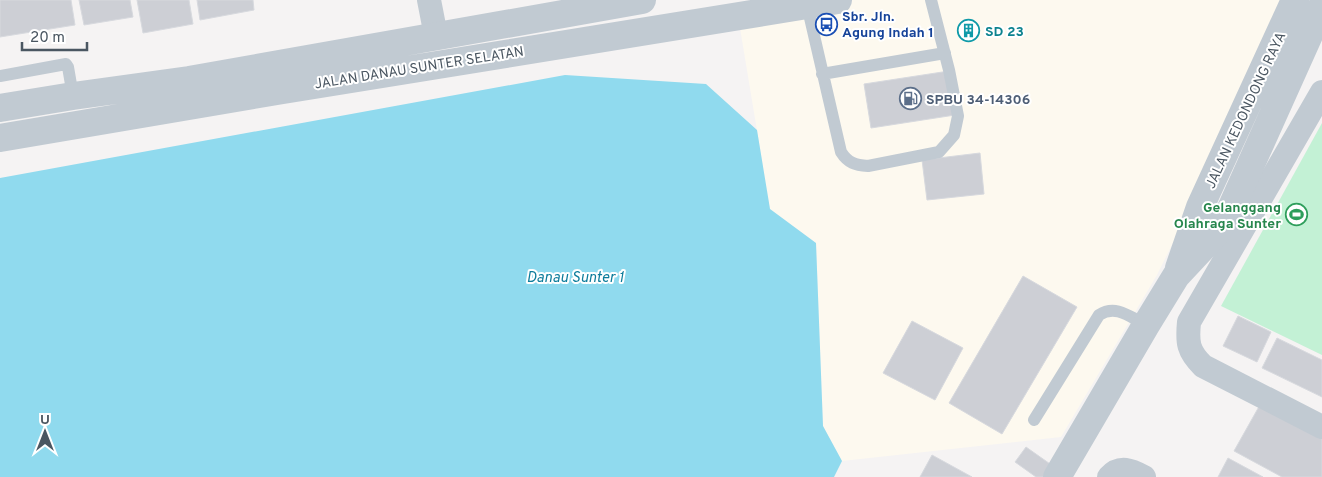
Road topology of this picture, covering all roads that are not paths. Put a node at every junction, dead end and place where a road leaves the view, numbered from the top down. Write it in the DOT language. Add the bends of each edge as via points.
graph roads {
  1 [pos="429,0"];
  2 [pos="642,0"];
  3 [pos="838,0"];
  4 [pos="930,0"];
  5 [pos="1295,0"];
  6 [pos="807,5"];
  7 [pos="1322,6"];
  8 [pos="436,36"];
  9 [pos="945,52"];
  10 [pos="822,74"];
  11 [pos="0,76"];
  12 [pos="1322,92"];
  13 [pos="73,96"];
  14 [pos="0,108"];
  15 [pos="0,138"];
  16 [pos="1176,276"];
  17 [pos="1146,324"];
  18 [pos="1034,420"];
  19 [pos="1322,427"];
  20 [pos="1057,477"];
  21 [pos="1109,477"];
  22 [pos="1144,477"];
  1 -- 8 [label="street"];
  2 -- 8 [label="street, JALAN DANAU SUNTER SELATAN"];
  3 -- 6 [label="street, JALAN DANAU SUNTER SELATAN"];
  4 -- 9 [label="lane"];
  5 -- 16 [label="street, JALAN KEDONDONG RAYA" via="1200,207"];
  6 -- 10 [label="lane"];
  6 -- 15 [label="street, JALAN DANAU SUNTER SELATAN"];
  7 -- 16 [label="street, JALAN KEDONDONG RAYA" via="1230,211 1218,231"];
  8 -- 13 [label="street, JALAN DANAU SUNTER SELATAN" via="189,80"];
  9 -- 10 [label="lane"];
  9 -- 10 [label="lane" via="958,116 954,134 939,152 868,166 846,160 842,152"];
  11 -- 13 [label="lane" via="66,64"];
  12 -- 19 [label="street" via="1189,322 1187,339 1194,357 1203,366"];
  13 -- 14 [label="street, JALAN DANAU SUNTER SELATAN"];
  16 -- 17 [label="street, JALAN KEDONDONG RAYA"];
  17 -- 18 [label="lane" via="1117,310 1099,314"];
  17 -- 20 [label="street, JALAN KEDONDONG RAYA"];
  21 -- 22 [label="street" via="1121,469"];
}
